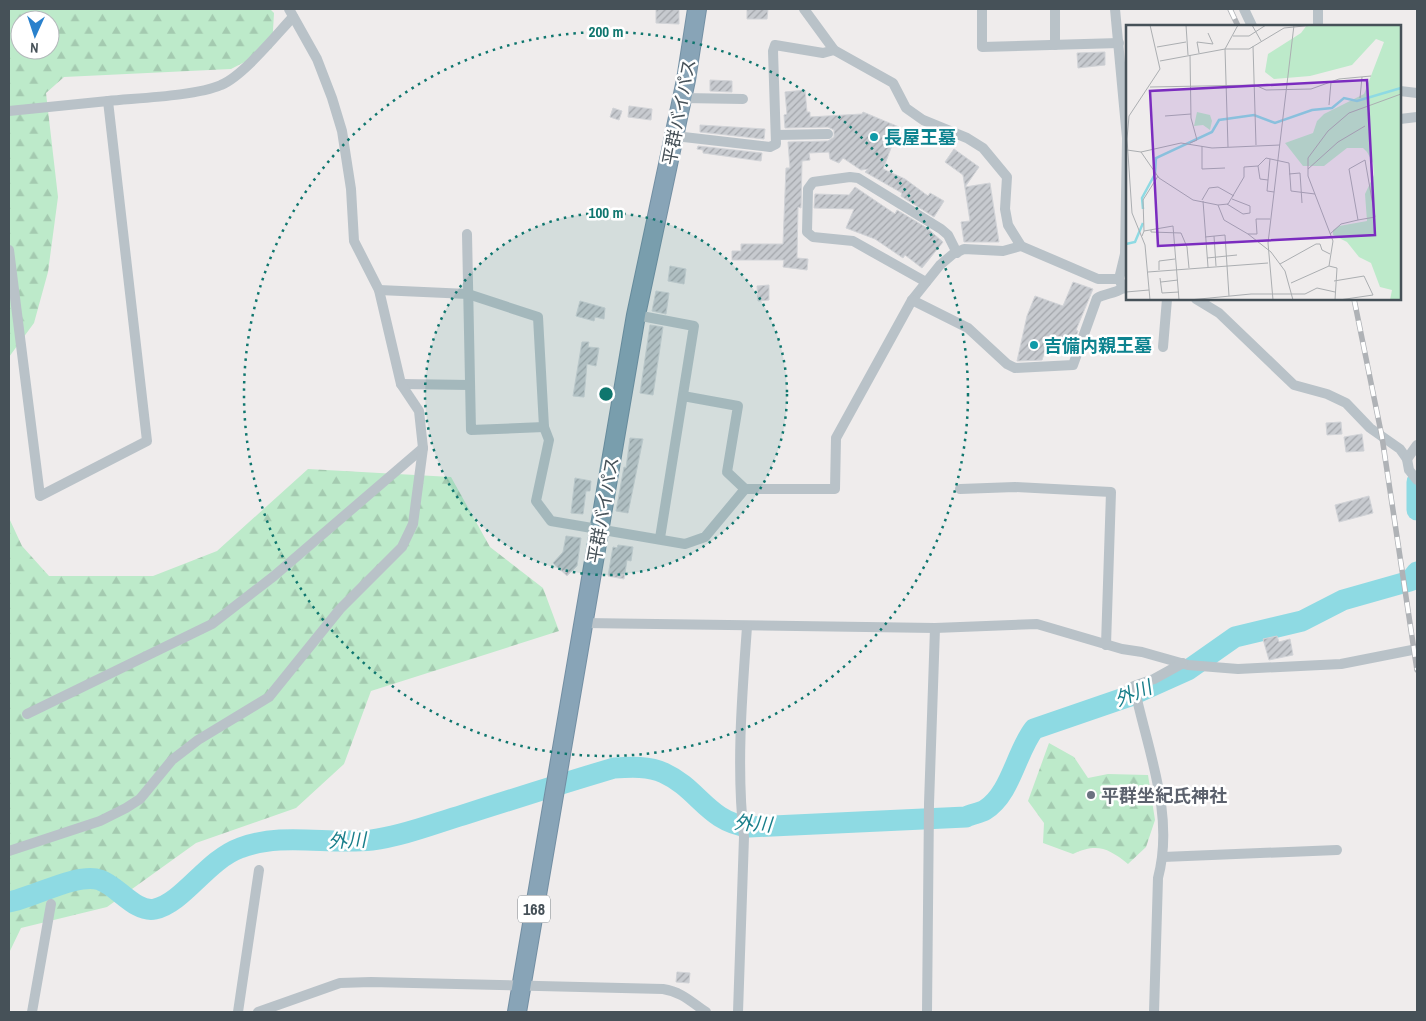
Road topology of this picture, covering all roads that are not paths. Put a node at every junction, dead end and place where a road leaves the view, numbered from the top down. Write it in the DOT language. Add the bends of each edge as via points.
graph roads {
  1 [pos="697,9"];
  2 [pos="804,9"];
  3 [pos="982,9"];
  4 [pos="1055,9"];
  5 [pos="1116,9"];
  6 [pos="1244,9"];
  7 [pos="1318,9"];
  8 [pos="291,13"];
  9 [pos="1252,25"];
  10 [pos="1318,25"];
  11 [pos="1119,43"];
  12 [pos="1056,45"];
  13 [pos="834,50"];
  14 [pos="1401,91"];
  15 [pos="1417,93"];
  16 [pos="683,98"];
  17 [pos="743,99"];
  18 [pos="108,102"];
  19 [pos="9,111"];
  20 [pos="1417,117"];
  21 [pos="1401,119"];
  22 [pos="1126,126"];
  23 [pos="828,134"];
  24 [pos="776,135"];
  25 [pos="675,136"];
  26 [pos="1126,196"];
  27 [pos="467,234"];
  28 [pos="1021,246"];
  29 [pos="9,250"];
  30 [pos="957,253"];
  31 [pos="926,282"];
  32 [pos="1123,285"];
  33 [pos="379,290"];
  34 [pos="468,294"];
  35 [pos="912,300"];
  36 [pos="1167,300"];
  37 [pos="1198,300"];
  38 [pos="636,315"];
  39 [pos="1163,347"];
  40 [pos="400,384"];
  41 [pos="470,385"];
  42 [pos="683,396"];
  43 [pos="544,427"];
  44 [pos="1417,445"];
  45 [pos="424,448"];
  46 [pos="1407,459"];
  47 [pos="1417,480"];
  48 [pos="745,489"];
  49 [pos="960,489"];
  50 [pos="600,528"];
  51 [pos="660,538"];
  52 [pos="584,623"];
  53 [pos="747,627"];
  54 [pos="936,628"];
  55 [pos="1106,645"];
  56 [pos="1417,649"];
  57 [pos="1186,664"];
  58 [pos="27,714"];
  59 [pos="1337,850"];
  60 [pos="9,851"];
  61 [pos="1163,857"];
  62 [pos="259,870"];
  63 [pos="51,904"];
  64 [pos="521,985"];
  65 [pos="32,1012"];
  66 [pos="238,1012"];
  67 [pos="258,1012"];
  68 [pos="517,1012"];
  69 [pos="706,1012"];
  70 [pos="738,1012"];
  71 [pos="927,1012"];
  72 [pos="1154,1012"];
  1 -- 16 [label="highway, 平群バイパス / 168"];
  2 -- 13 [label="street"];
  3 -- 12 [label="street" via="982,47"];
  4 -- 12 [label="street"];
  5 -- 11 [label="street"];
  6 -- 9 [label="street"];
  7 -- 10 [label="street"];
  8 -- 18 [label="street" via="234,77 221,85"];
  8 -- 33 [label="street" via="317,59 332,98 342,131 350,179 354,241"];
  11 -- 12 [label="street"];
  11 -- 22 [label="street"];
  13 -- 24 [label="street" via="823,53 775,45"];
  13 -- 28 [label="street" via="893,83 906,108 923,120 968,138 983,148 1007,177 1004,209 1008,224"];
  14 -- 15 [label="street"];
  16 -- 17 [label="street"];
  16 -- 25 [label="highway, 平群バイパス / 168"];
  18 -- 19 [label="street"];
  18 -- 29 [label="street" via="147,441 40,496"];
  20 -- 21 [label="street"];
  23 -- 24 [label="street"];
  24 -- 25 [label="street" via="776,144 770,147"];
  25 -- 38 [label="highway, 平群バイパス / 168"];
  26 -- 32 [label="street"];
  27 -- 34 [label="street"];
  28 -- 30 [label="street" via="1003,251 964,249"];
  28 -- 32 [label="street" via="1098,279"];
  30 -- 31 [label="street" via="940,265"];
  30 -- 31 [label="street" via="941,229 858,178 814,182 808,189 807,232 813,237 853,240"];
  31 -- 35 [label="street"];
  32 -- 35 [label="street" via="1114,294 1097,298 1073,365 1015,368 968,328"];
  33 -- 34 [label="street"];
  33 -- 40 [label="street"];
  34 -- 41 [label="street"];
  34 -- 43 [label="street" via="538,317"];
  35 -- 48 [label="street" via="836,438 835,489"];
  36 -- 39 [label="street"];
  37 -- 46 [label="street" via="1219,313 1294,385 1346,403 1370,428 1400,449"];
  38 -- 42 [label="street" via="694,326"];
  38 -- 50 [label="highway, 平群バイパス / 168"];
  40 -- 41 [label="street"];
  40 -- 45 [label="street" via="419,411"];
  41 -- 43 [label="street" via="470,430"];
  42 -- 48 [label="street" via="738,406 727,472"];
  42 -- 51 [label="street"];
  43 -- 50 [label="street" via="549,440 536,501 551,521"];
  44 -- 46 [label="street"];
  45 -- 58 [label="street" via="274,576 212,624"];
  45 -- 60 [label="street" via="413,524 402,547 340,609 269,697 198,740 172,760 140,799 126,808 100,821"];
  46 -- 47 [label="street" via="1409,470"];
  48 -- 51 [label="street" via="705,537 685,544"];
  49 -- 55 [label="street" via="1015,487 1111,492"];
  50 -- 51 [label="street"];
  50 -- 52 [label="highway, 平群バイパス / 168"];
  52 -- 53 [label="street"];
  52 -- 64 [label="highway, 平群バイパス / 168"];
  53 -- 54 [label="street"];
  53 -- 70 [label="street" via="742,696 744,837"];
  54 -- 55 [label="street" via="1037,624"];
  54 -- 71 [label="street" via="928,841"];
  55 -- 57 [label="street"];
  56 -- 57 [label="street" via="1341,664 1238,669"];
  57 -- 61 [label="street" via="1134,686 1162,803 1165,829"];
  59 -- 61 [label="street"];
  61 -- 72 [label="street" via="1158,878"];
  62 -- 66 [label="street"];
  63 -- 65 [label="street"];
  64 -- 67 [label="street" via="340,984"];
  64 -- 68 [label="highway, 平群バイパス / 168"];
  64 -- 69 [label="street" via="663,989 691,999"];
}
